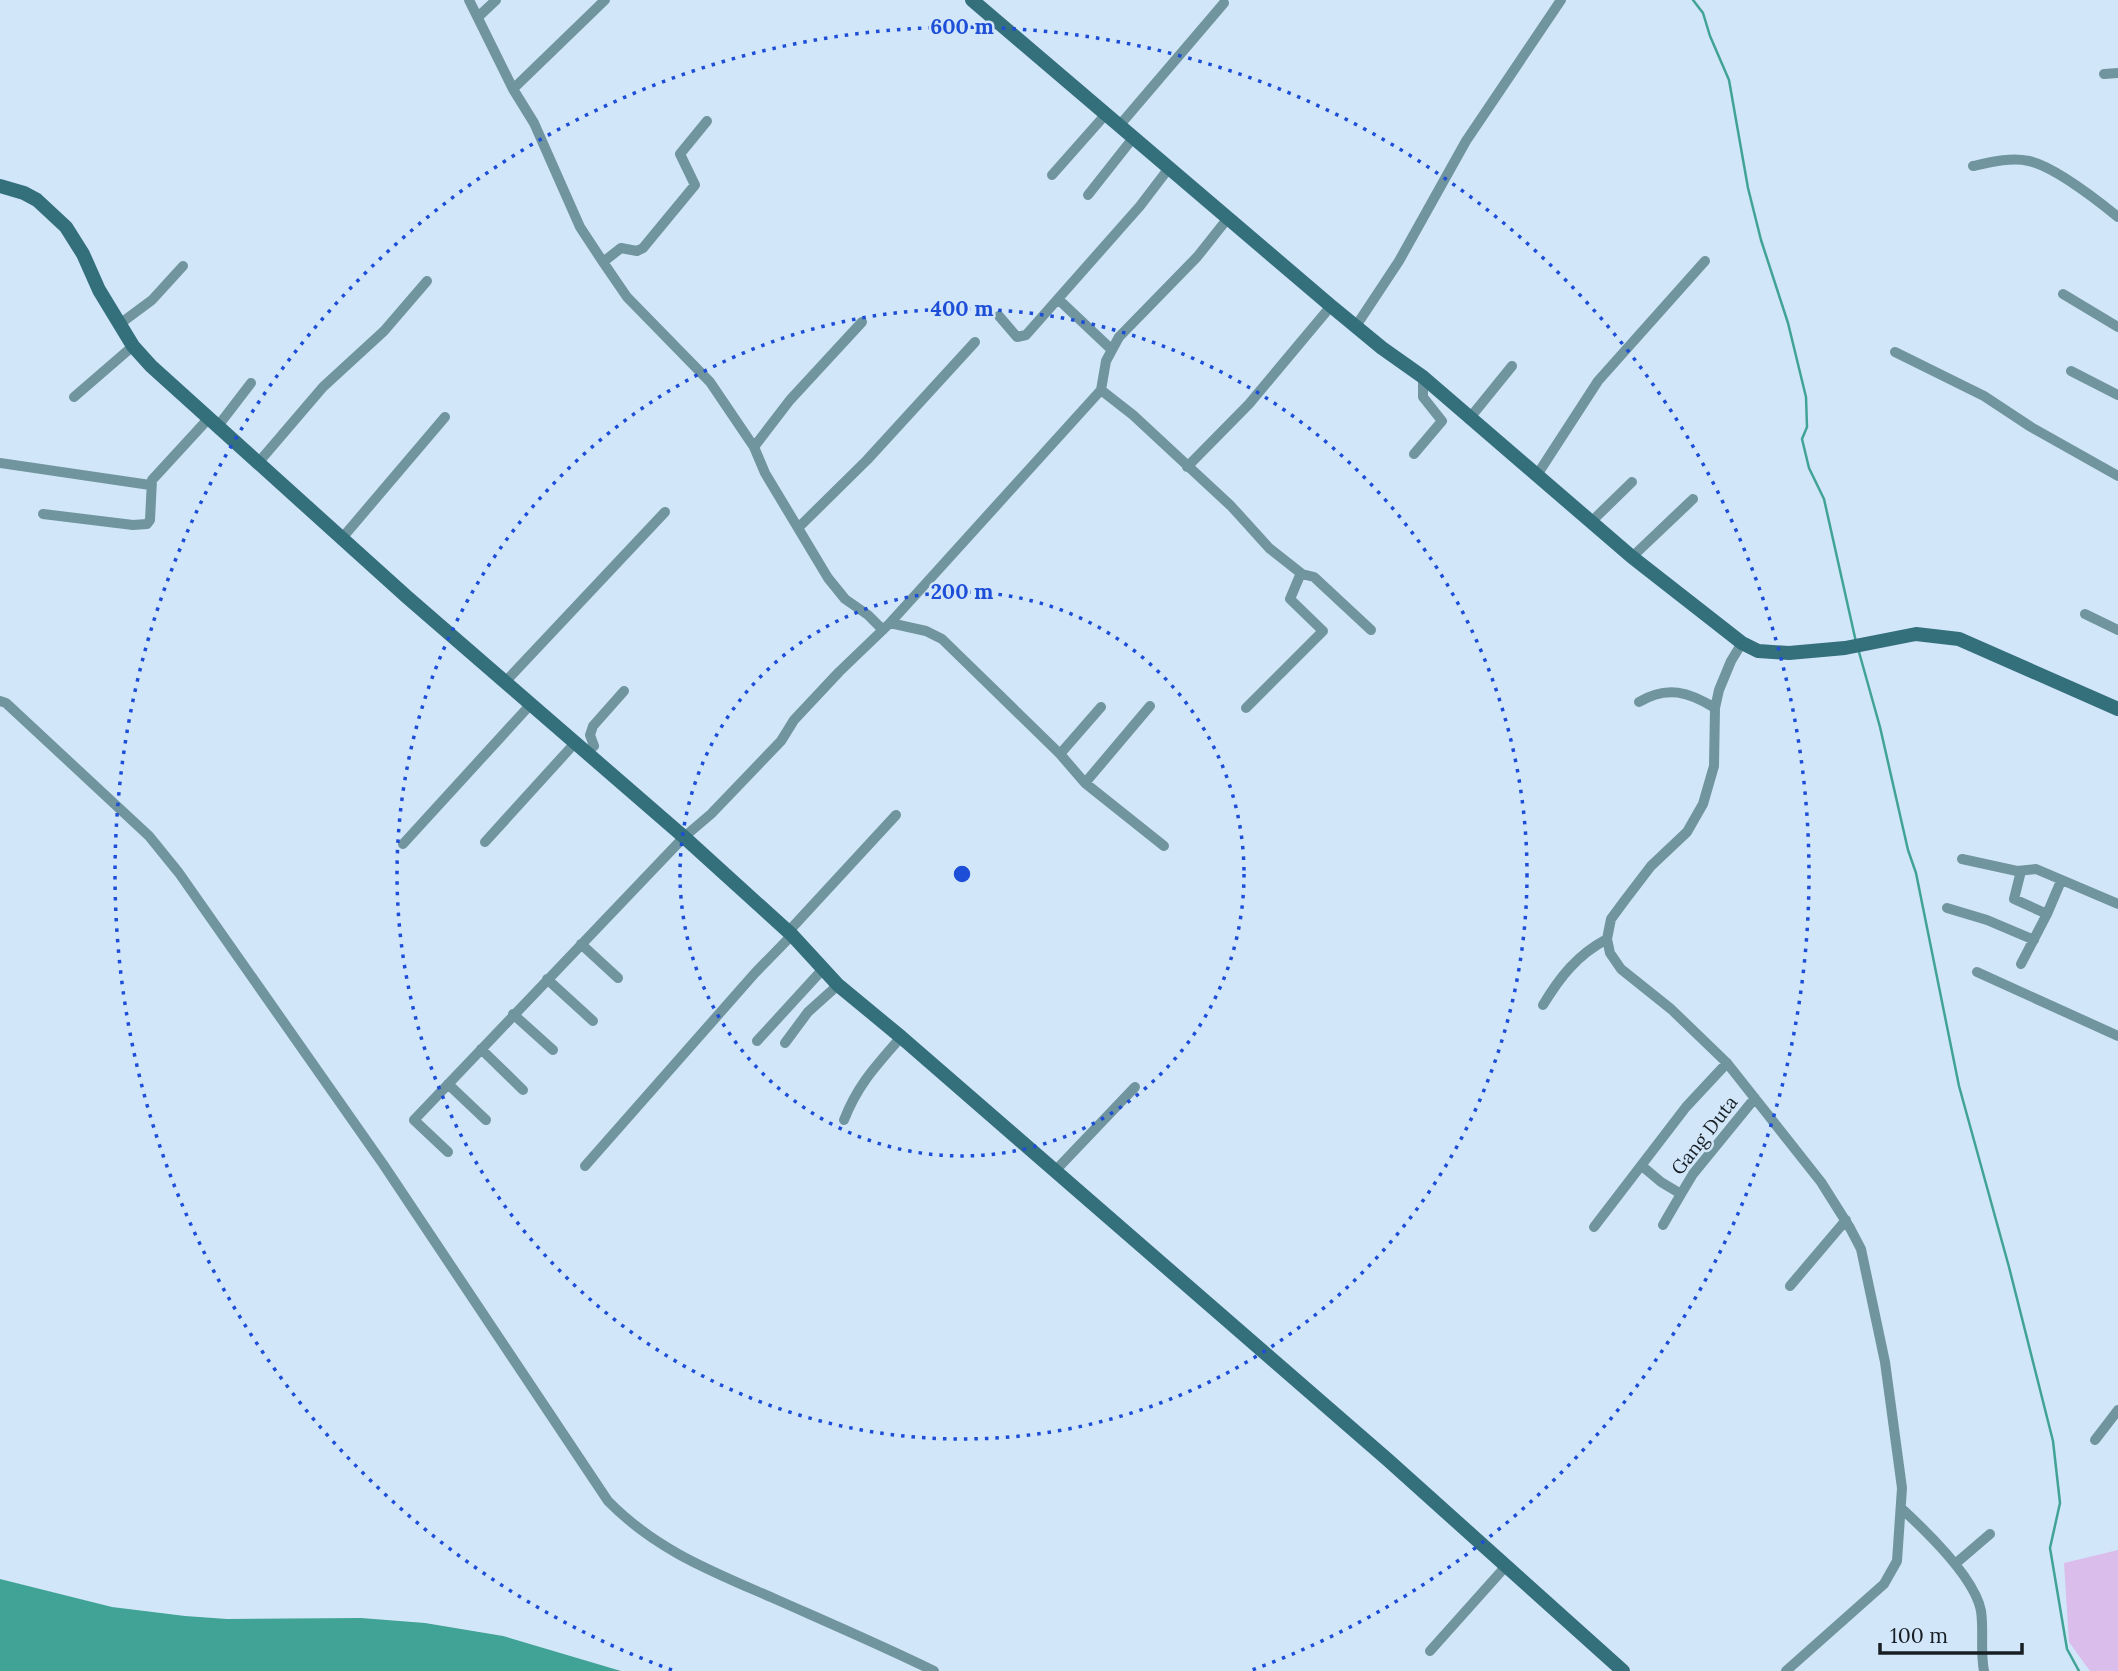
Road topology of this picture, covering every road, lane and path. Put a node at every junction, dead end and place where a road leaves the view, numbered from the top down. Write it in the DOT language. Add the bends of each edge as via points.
graph roads {
  1 [pos="470,0"];
  2 [pos="496,0"];
  3 [pos="605,0"];
  4 [pos="972,0"];
  5 [pos="1561,0"];
  6 [pos="1224,3"];
  7 [pos="478,17"];
  8 [pos="2118,73"];
  9 [pos="2104,74"];
  10 [pos="513,89"];
  11 [pos="1106,114"];
  12 [pos="707,121"];
  13 [pos="1119,126"];
  14 [pos="1133,138"];
  15 [pos="1973,166"];
  16 [pos="1169,168"];
  17 [pos="1052,175"];
  18 [pos="0,186"];
  19 [pos="1088,195"];
  20 [pos="2118,217"];
  21 [pos="1228,218"];
  22 [pos="1705,261"];
  23 [pos="603,262"];
  24 [pos="183,266"];
  25 [pos="427,281"];
  26 [pos="2063,294"];
  27 [pos="1059,299"];
  28 [pos="1331,306"];
  29 [pos="999,316"];
  30 [pos="862,322"];
  31 [pos="121,323"];
  32 [pos="1356,326"];
  33 [pos="2118,327"];
  34 [pos="975,342"];
  35 [pos="133,346"];
  36 [pos="1111,349"];
  37 [pos="1895,352"];
  38 [pos="1512,366"];
  39 [pos="2071,371"];
  40 [pos="1423,377"];
  41 [pos="251,383"];
  42 [pos="1101,390"];
  43 [pos="2118,395"];
  44 [pos="74,397"];
  45 [pos="445,417"];
  46 [pos="1469,419"];
  47 [pos="213,422"];
  48 [pos="754,447"];
  49 [pos="1415,454"];
  50 [pos="0,463"];
  51 [pos="258,463"];
  52 [pos="1187,467"];
  53 [pos="1537,475"];
  54 [pos="2118,476"];
  55 [pos="1632,482"];
  56 [pos="150,485"];
  57 [pos="1693,499"];
  58 [pos="665,512"];
  59 [pos="43,514"];
  60 [pos="1591,522"];
  61 [pos="799,527"];
  62 [pos="343,537"];
  63 [pos="1632,557"];
  64 [pos="1301,573"];
  65 [pos="2085,614"];
  66 [pos="887,627"];
  67 [pos="1371,630"];
  68 [pos="2118,630"];
  69 [pos="1742,643"];
  70 [pos="506,681"];
  71 [pos="624,691"];
  72 [pos="0,701"];
  73 [pos="1639,702"];
  74 [pos="530,704"];
  75 [pos="1150,706"];
  76 [pos="1101,707"];
  77 [pos="1246,708"];
  78 [pos="1716,708"];
  79 [pos="2118,709"];
  80 [pos="574,744"];
  81 [pos="586,753"];
  82 [pos="1060,754"];
  83 [pos="1085,783"];
  84 [pos="896,815"];
  85 [pos="684,837"];
  86 [pos="485,842"];
  87 [pos="403,844"];
  88 [pos="1164,846"];
  89 [pos="1962,859"];
  90 [pos="2017,871"];
  91 [pos="2060,881"];
  92 [pos="2118,904"];
  93 [pos="1947,908"];
  94 [pos="2047,914"];
  95 [pos="790,934"];
  96 [pos="1607,939"];
  97 [pos="2034,940"];
  98 [pos="581,944"];
  99 [pos="2021,964"];
  100 [pos="822,969"];
  101 [pos="1977,972"];
  102 [pos="618,978"];
  103 [pos="547,979"];
  104 [pos="838,985"];
  105 [pos="1543,1005"];
  106 [pos="513,1014"];
  107 [pos="593,1021"];
  108 [pos="2118,1036"];
  109 [pos="901,1037"];
  110 [pos="757,1041"];
  111 [pos="785,1042"];
  112 [pos="481,1049"];
  113 [pos="553,1050"];
  114 [pos="1727,1063"];
  115 [pos="448,1084"];
  116 [pos="1135,1087"];
  117 [pos="523,1090"];
  118 [pos="1755,1098"];
  119 [pos="844,1120"];
  120 [pos="486,1121"];
  121 [pos="448,1152"];
  122 [pos="585,1166"];
  123 [pos="1642,1166"];
  124 [pos="1055,1171"];
  125 [pos="1681,1194"];
  126 [pos="1846,1220"];
  127 [pos="1663,1225"];
  128 [pos="1594,1227"];
  129 [pos="1790,1286"];
  130 [pos="2118,1410"];
  131 [pos="2095,1440"];
  132 [pos="1901,1508"];
  133 [pos="1990,1534"];
  134 [pos="1955,1564"];
  135 [pos="1506,1566"];
  136 [pos="1430,1651"];
  137 [pos="934,1671"];
  138 [pos="1623,1671"];
  139 [pos="1786,1671"];
  140 [pos="1984,1671"];
  1 -- 7 [label="street"];
  2 -- 7 [label="street"];
  3 -- 10 [label="street"];
  4 -- 11 [label="street"];
  5 -- 32 [label="street" via="1466,141 1399,261"];
  6 -- 13 [label="street"];
  7 -- 10 [label="street"];
  8 -- 9 [label="street"];
  10 -- 23 [label="street" via="534,124 580,227"];
  11 -- 13 [label="street"];
  11 -- 17 [label="street"];
  12 -- 23 [label="street" via="680,154 695,186 643,248 621,248"];
  13 -- 14 [label="street"];
  14 -- 16 [label="street"];
  14 -- 19 [label="street"];
  15 -- 20 [label="street" via="2014,160 2038,164"];
  16 -- 21 [label="street"];
  16 -- 27 [label="street"];
  18 -- 31 [label="street" via="31,196 56,216 76,242"];
  21 -- 28 [label="street"];
  21 -- 36 [label="street"];
  22 -- 53 [label="street" via="1598,381"];
  23 -- 48 [label="street" via="627,297 710,382"];
  24 -- 31 [label="street" via="152,300"];
  25 -- 51 [label="street" via="384,331 323,387"];
  26 -- 33 [label="street"];
  27 -- 29 [label="street" via="1021,337"];
  27 -- 36 [label="street"];
  28 -- 32 [label="street"];
  28 -- 52 [label="street" via="1249,404"];
  30 -- 48 [label="street"];
  31 -- 35 [label="street"];
  32 -- 40 [label="street"];
  34 -- 61 [label="street" via="901,425"];
  35 -- 44 [label="street"];
  35 -- 47 [label="street"];
  36 -- 42 [label="street"];
  37 -- 54 [label="street" via="1984,396"];
  38 -- 46 [label="street"];
  39 -- 43 [label="street"];
  40 -- 46 [label="street"];
  40 -- 49 [label="street" via="1423,397 1442,421"];
  41 -- 47 [label="street"];
  42 -- 52 [label="street"];
  42 -- 66 [label="street"];
  45 -- 62 [label="street"];
  46 -- 53 [label="street"];
  47 -- 51 [label="street"];
  47 -- 56 [label="street"];
  48 -- 61 [label="street"];
  50 -- 56 [label="street"];
  51 -- 62 [label="street"];
  52 -- 64 [label="street"];
  53 -- 60 [label="street"];
  55 -- 60 [label="street"];
  56 -- 59 [label="street" via="150,520 143,526"];
  57 -- 63 [label="street"];
  58 -- 70 [label="street"];
  60 -- 63 [label="street"];
  61 -- 66 [label="street" via="845,599"];
  62 -- 70 [label="street"];
  63 -- 69 [label="street"];
  64 -- 67 [label="street" via="1314,577"];
  64 -- 77 [label="street" via="1290,599 1323,631"];
  65 -- 68 [label="street"];
  66 -- 82 [label="street" via="926,631 942,639"];
  66 -- 85 [label="street" via="794,720 781,741 720,805"];
  69 -- 78 [label="street" via="1722,680"];
  69 -- 79 [label="street" via="1758,650 1789,653 1916,634 1959,639"];
  70 -- 74 [label="street"];
  71 -- 81 [label="street" via="593,726 594,746"];
  72 -- 137 [label="street" via="149,836 179,873 383,1164 608,1501 630,1523 691,1563"];
  73 -- 78 [label="street" via="1671,691"];
  74 -- 80 [label="street"];
  74 -- 87 [label="street"];
  75 -- 83 [label="street"];
  76 -- 82 [label="street"];
  78 -- 96 [label="street" via="1714,766 1703,804 1687,832 1651,866 1611,919"];
  80 -- 81 [label="street"];
  80 -- 86 [label="street"];
  81 -- 85 [label="street"];
  82 -- 83 [label="street"];
  83 -- 88 [label="street"];
  84 -- 95 [label="street"];
  85 -- 95 [label="street"];
  85 -- 98 [label="street"];
  89 -- 90 [label="street"];
  90 -- 91 [label="street" via="2036,869"];
  90 -- 94 [label="street" via="2014,899"];
  91 -- 92 [label="street"];
  91 -- 94 [label="street"];
  93 -- 97 [label="street"];
  94 -- 97 [label="street"];
  95 -- 100 [label="street"];
  95 -- 122 [label="street"];
  96 -- 105 [label="street" via="1569,968"];
  96 -- 114 [label="street" via="1621,969"];
  97 -- 99 [label="street"];
  98 -- 102 [label="street"];
  98 -- 103 [label="street"];
  100 -- 104 [label="street"];
  100 -- 110 [label="street"];
  101 -- 108 [label="street"];
  103 -- 106 [label="street"];
  103 -- 107 [label="street"];
  104 -- 109 [label="street"];
  104 -- 111 [label="street" via="808,1012"];
  106 -- 112 [label="street"];
  106 -- 113 [label="street"];
  109 -- 119 [label="street" via="863,1080"];
  109 -- 124 [label="street"];
  112 -- 115 [label="street"];
  112 -- 117 [label="street"];
  114 -- 118 [label="street"];
  114 -- 123 [label="street" via="1686,1107"];
  115 -- 120 [label="street"];
  115 -- 121 [label="street" via="414,1120"];
  116 -- 124 [label="street"];
  118 -- 125 [label="street, Gang Duta"];
  118 -- 126 [label="street"];
  123 -- 125 [label="street"];
  123 -- 128 [label="street"];
  124 -- 135 [label="street"];
  125 -- 127 [label="street, Gang Duta"];
  126 -- 129 [label="street"];
  126 -- 132 [label="street" via="1861,1249 1885,1362"];
  130 -- 131 [label="street"];
  132 -- 134 [label="street"];
  132 -- 139 [label="street" via="1896,1561 1884,1584"];
  133 -- 134 [label="street"];
  134 -- 140 [label="street" via="1981,1609"];
  135 -- 136 [label="street"];
  135 -- 138 [label="street"];
}
